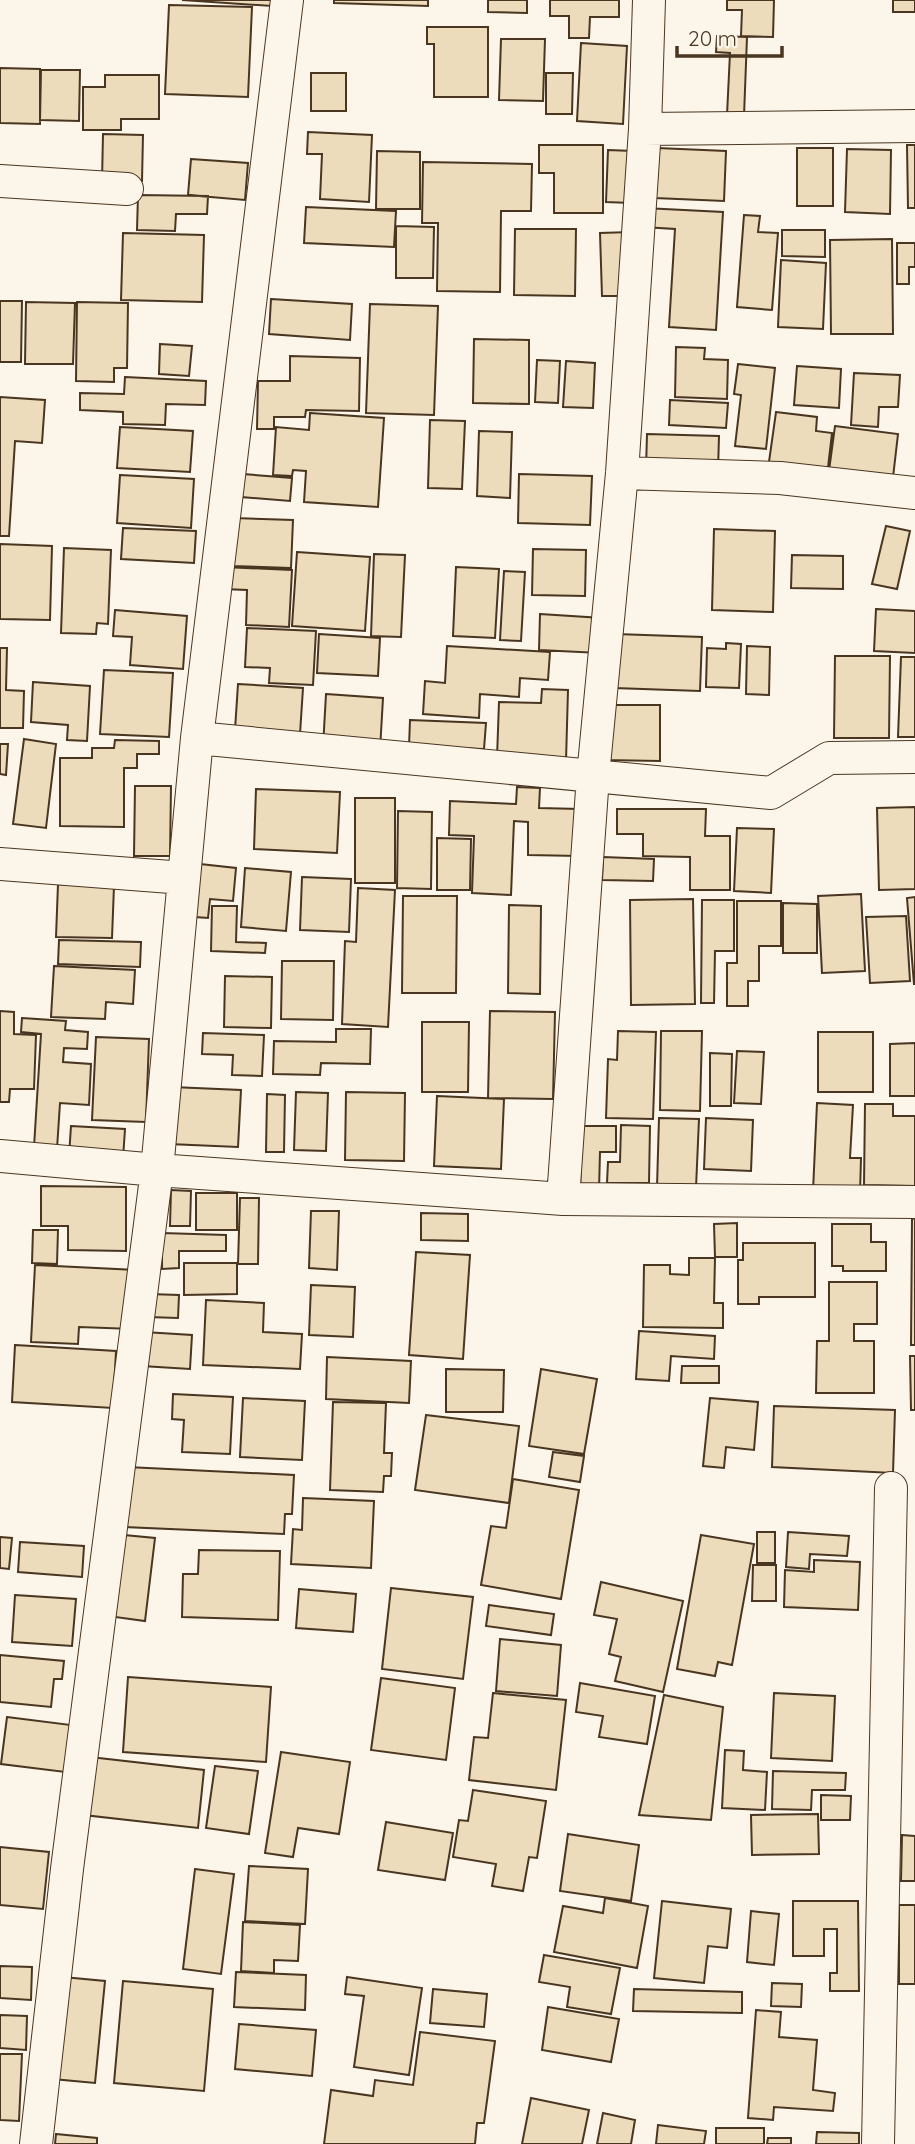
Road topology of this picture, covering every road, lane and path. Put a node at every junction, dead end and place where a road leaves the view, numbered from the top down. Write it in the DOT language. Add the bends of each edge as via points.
graph roads {
  1 [pos="287,0"];
  2 [pos="649,0"];
  3 [pos="915,126"];
  4 [pos="645,129"];
  5 [pos="0,181"];
  6 [pos="127,190"];
  7 [pos="622,473"];
  8 [pos="915,493"];
  9 [pos="197,738"];
  10 [pos="915,757"];
  11 [pos="593,776"];
  12 [pos="0,864"];
  13 [pos="184,878"];
  14 [pos="0,1156"];
  15 [pos="157,1170"];
  16 [pos="563,1199"];
  17 [pos="915,1202"];
  18 [pos="891,1488"];
  19 [pos="36,2144"];
  20 [pos="878,2144"];
  1 -- 9 [label="street"];
  2 -- 4 [label="street"];
  3 -- 4 [label="street"];
  4 -- 7 [label="street"];
  5 -- 6 [label="street"];
  7 -- 8 [label="street" via="780,478"];
  7 -- 11 [label="street"];
  9 -- 11 [label="street"];
  9 -- 13 [label="street"];
  10 -- 11 [label="street" via="829,758 771,793"];
  11 -- 16 [label="street"];
  12 -- 13 [label="street"];
  13 -- 15 [label="street"];
  14 -- 15 [label="street"];
  15 -- 16 [label="street"];
  15 -- 19 [label="street" via="66,1870"];
  16 -- 17 [label="street"];
  18 -- 20 [label="street"];
}
